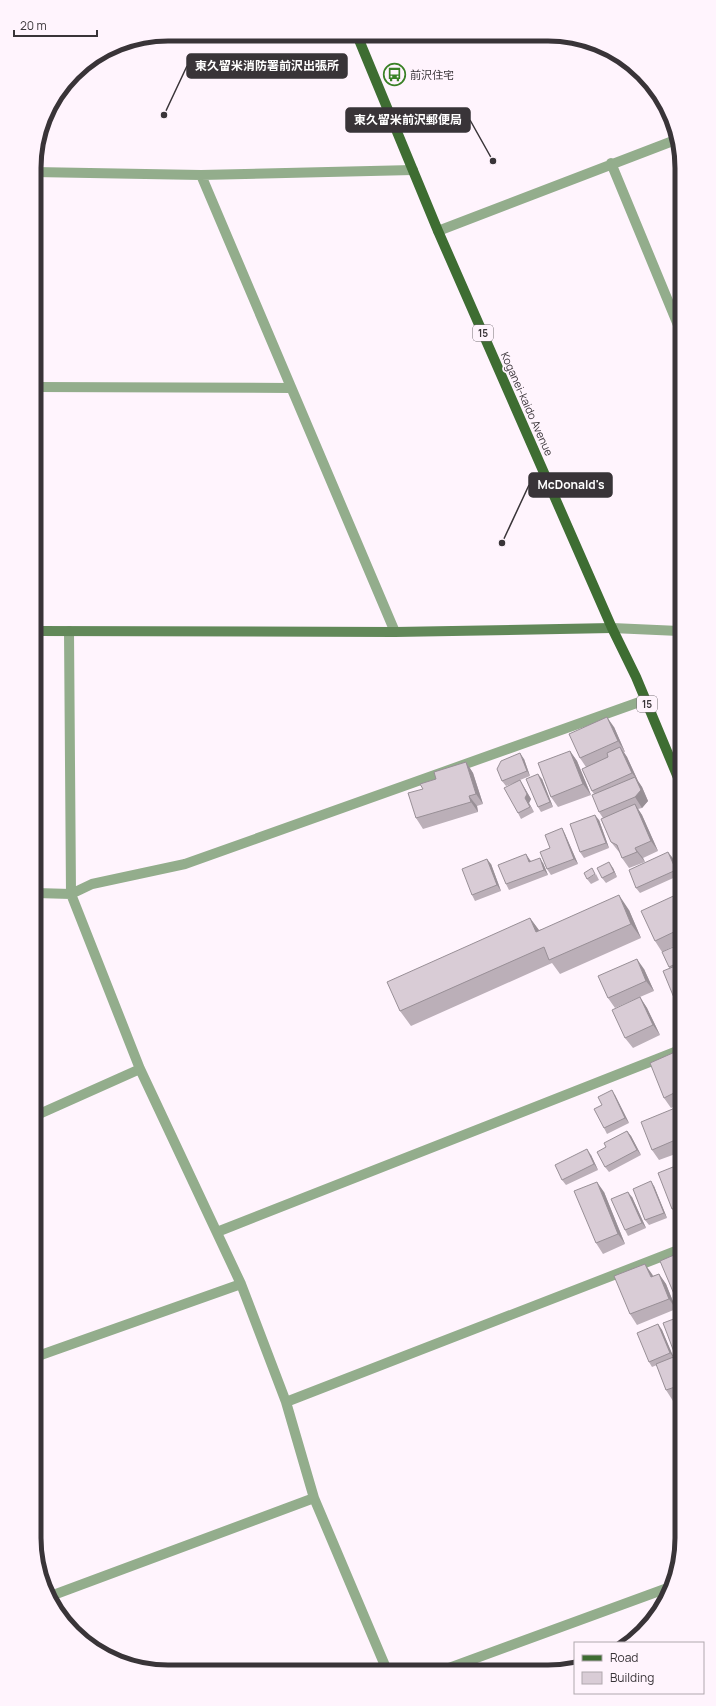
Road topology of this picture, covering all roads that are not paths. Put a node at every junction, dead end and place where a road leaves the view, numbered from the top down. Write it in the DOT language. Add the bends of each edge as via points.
graph roads {
  1 [pos="359,41"];
  2 [pos="672,141"];
  3 [pos="611,163"];
  4 [pos="413,170"];
  5 [pos="41,172"];
  6 [pos="201,175"];
  7 [pos="438,230"];
  8 [pos="675,318"];
  9 [pos="41,387"];
  10 [pos="291,388"];
  11 [pos="612,628"];
  12 [pos="41,631"];
  13 [pos="68,631"];
  14 [pos="675,631"];
  15 [pos="395,632"];
  16 [pos="645,700"];
  17 [pos="675,771"];
  18 [pos="41,893"];
  19 [pos="71,894"];
  20 [pos="675,1052"];
  21 [pos="140,1069"];
  22 [pos="41,1113"];
  23 [pos="217,1232"];
  24 [pos="675,1251"];
  25 [pos="241,1284"];
  26 [pos="41,1355"];
  27 [pos="286,1402"];
  28 [pos="314,1498"];
  29 [pos="664,1589"];
  30 [pos="55,1595"];
  31 [pos="385,1665"];
  32 [pos="457,1665"];
  1 -- 4 [label="main road, Koganei-kaido Avenue / 15"];
  2 -- 3 [label="street"];
  3 -- 7 [label="street"];
  3 -- 8 [label="street"];
  4 -- 6 [label="street"];
  4 -- 7 [label="main road, Koganei-kaido Avenue / 15"];
  5 -- 6 [label="street"];
  6 -- 10 [label="street"];
  7 -- 11 [label="main road, Koganei-kaido Avenue / 15"];
  9 -- 10 [label="street"];
  10 -- 15 [label="street"];
  11 -- 14 [label="street"];
  11 -- 15 [label="street"];
  11 -- 16 [label="main road, Koganei-kaido Avenue / 15"];
  12 -- 13 [label="street"];
  13 -- 15 [label="street"];
  13 -- 19 [label="street"];
  16 -- 17 [label="main road, Koganei-kaido Avenue / 15"];
  16 -- 19 [label="street" via="185,864 92,884"];
  18 -- 19 [label="street"];
  19 -- 21 [label="street"];
  20 -- 23 [label="street"];
  21 -- 22 [label="street"];
  21 -- 23 [label="street"];
  23 -- 25 [label="street"];
  24 -- 27 [label="street"];
  25 -- 26 [label="street"];
  25 -- 27 [label="street"];
  27 -- 28 [label="street"];
  28 -- 30 [label="street"];
  28 -- 31 [label="street"];
  29 -- 32 [label="street"];
}
